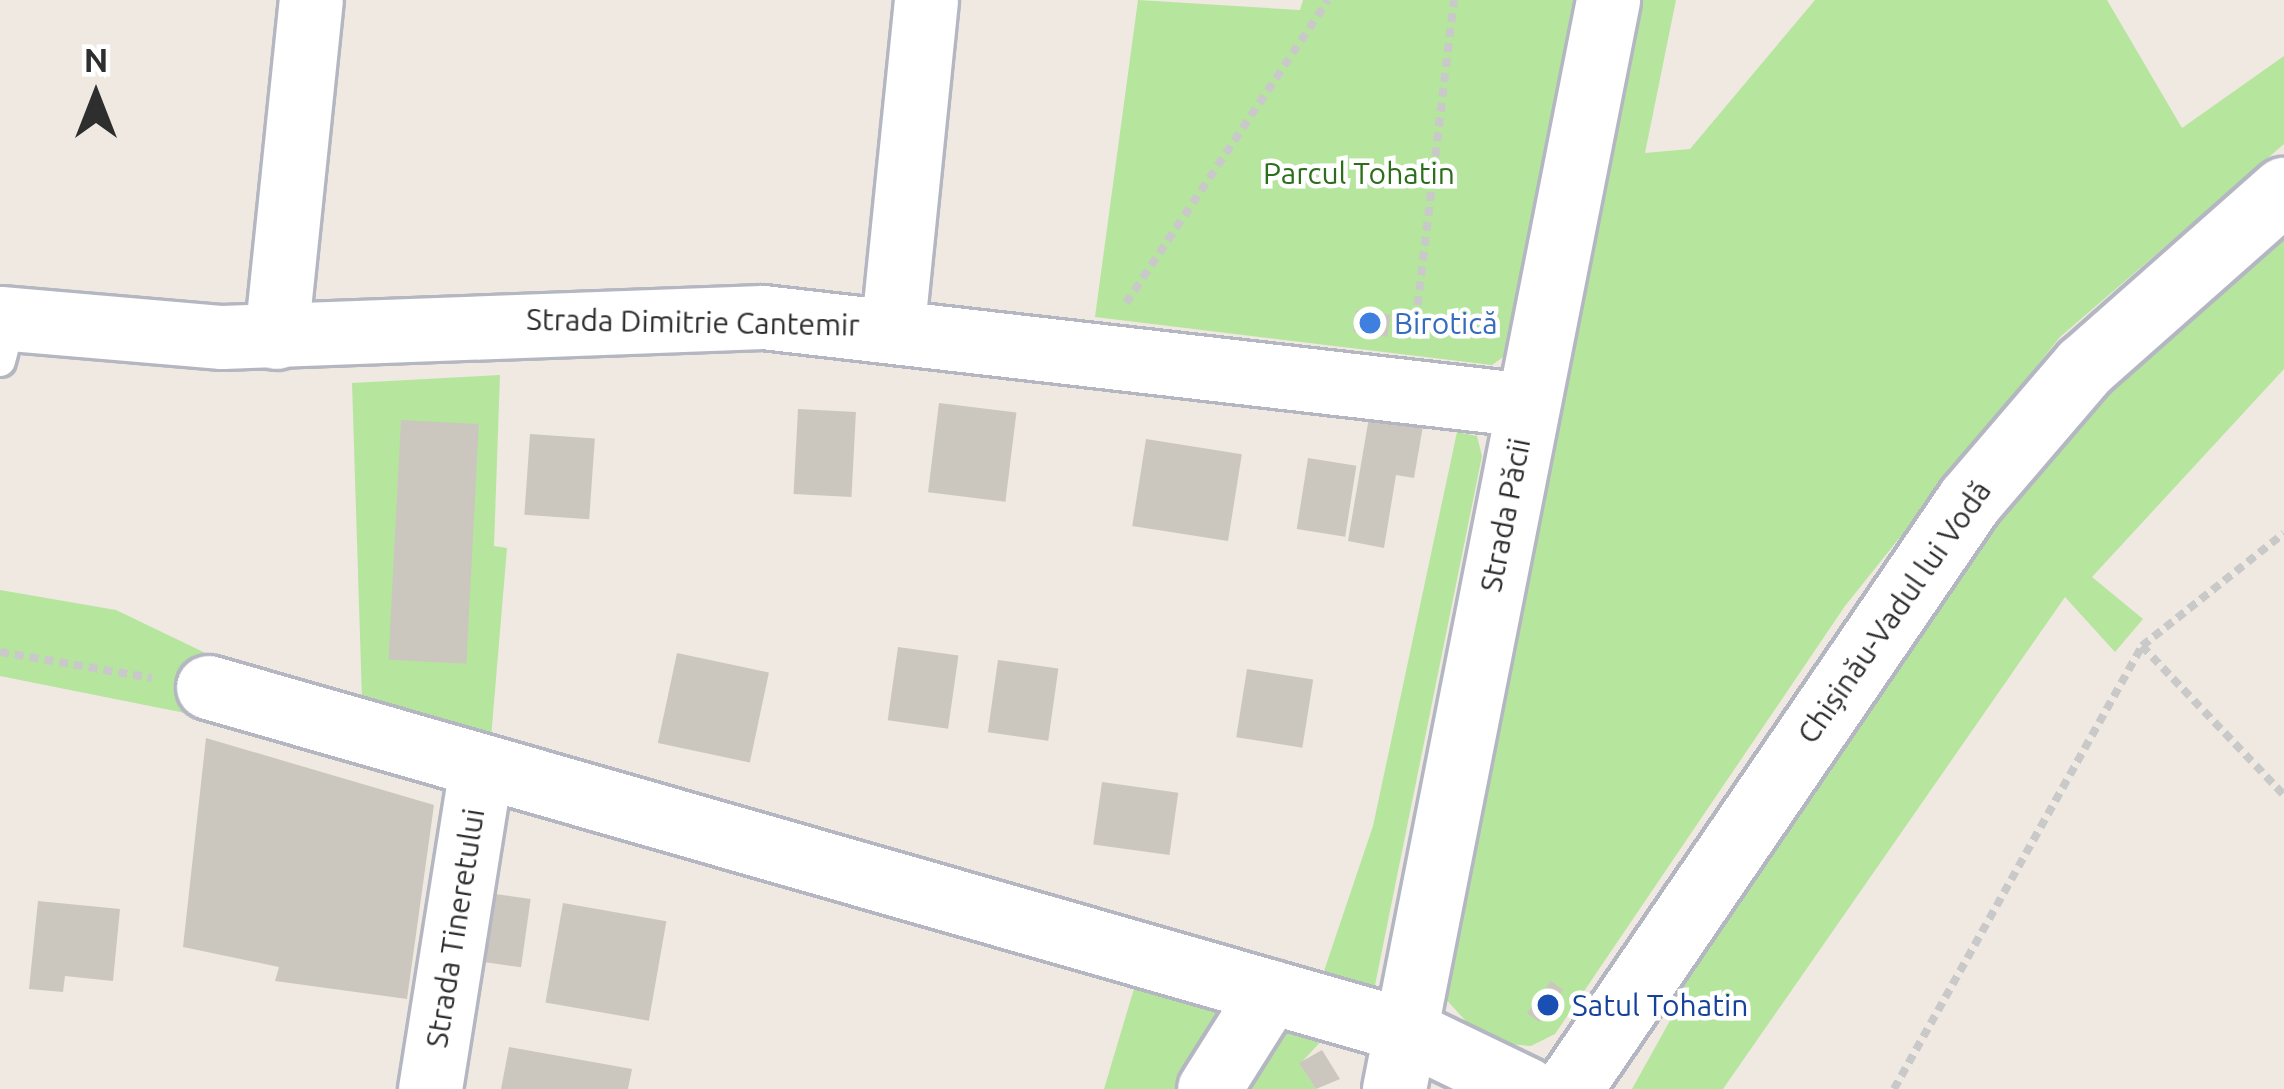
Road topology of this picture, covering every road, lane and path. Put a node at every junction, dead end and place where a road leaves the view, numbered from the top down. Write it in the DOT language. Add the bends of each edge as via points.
graph roads {
  1 [pos="311,0"];
  2 [pos="926,0"];
  3 [pos="1328,0"];
  4 [pos="1454,0"];
  5 [pos="1608,0"];
  6 [pos="2284,190"];
  7 [pos="1118,314"];
  8 [pos="893,325"];
  9 [pos="4,333"];
  10 [pos="276,337"];
  11 [pos="1407,390"];
  12 [pos="1527,405"];
  13 [pos="2284,533"];
  14 [pos="2142,646"];
  15 [pos="0,652"];
  16 [pos="208,687"];
  17 [pos="481,766"];
  18 [pos="2284,795"];
  19 [pos="1270,992"];
  20 [pos="1399,1060"];
  21 [pos="430,1089"];
  22 [pos="1210,1089"];
  23 [pos="1526,1089"];
  24 [pos="1569,1089"];
  25 [pos="1894,1089"];
  1 -- 10 [label="street"];
  2 -- 8 [label="street"];
  3 -- 7 [label="path"];
  4 -- 11 [label="path"];
  5 -- 12 [label="street, Strada Păcii"];
  6 -- 24 [label="main road, Chișinău-Vadul lui Vodă" via="2085,367 1970,501"];
  8 -- 10 [label="street, Strada Dimitrie Cantemir" via="617,315"];
  8 -- 11 [label="street, Strada Dimitrie Cantemir"];
  9 -- 10 [label="street, Strada Dimitrie Cantemir"];
  11 -- 12 [label="street, Strada Dimitrie Cantemir"];
  12 -- 20 [label="street, Strada Păcii"];
  13 -- 14 [label="path"];
  14 -- 18 [label="path"];
  14 -- 25 [label="path"];
  15 -- 16 [label="path"];
  16 -- 17 [label="street"];
  17 -- 19 [label="street"];
  17 -- 21 [label="street, Strada Tineretului"];
  19 -- 20 [label="street"];
  19 -- 22 [label="street"];
  20 -- 23 [label="street"];
}
